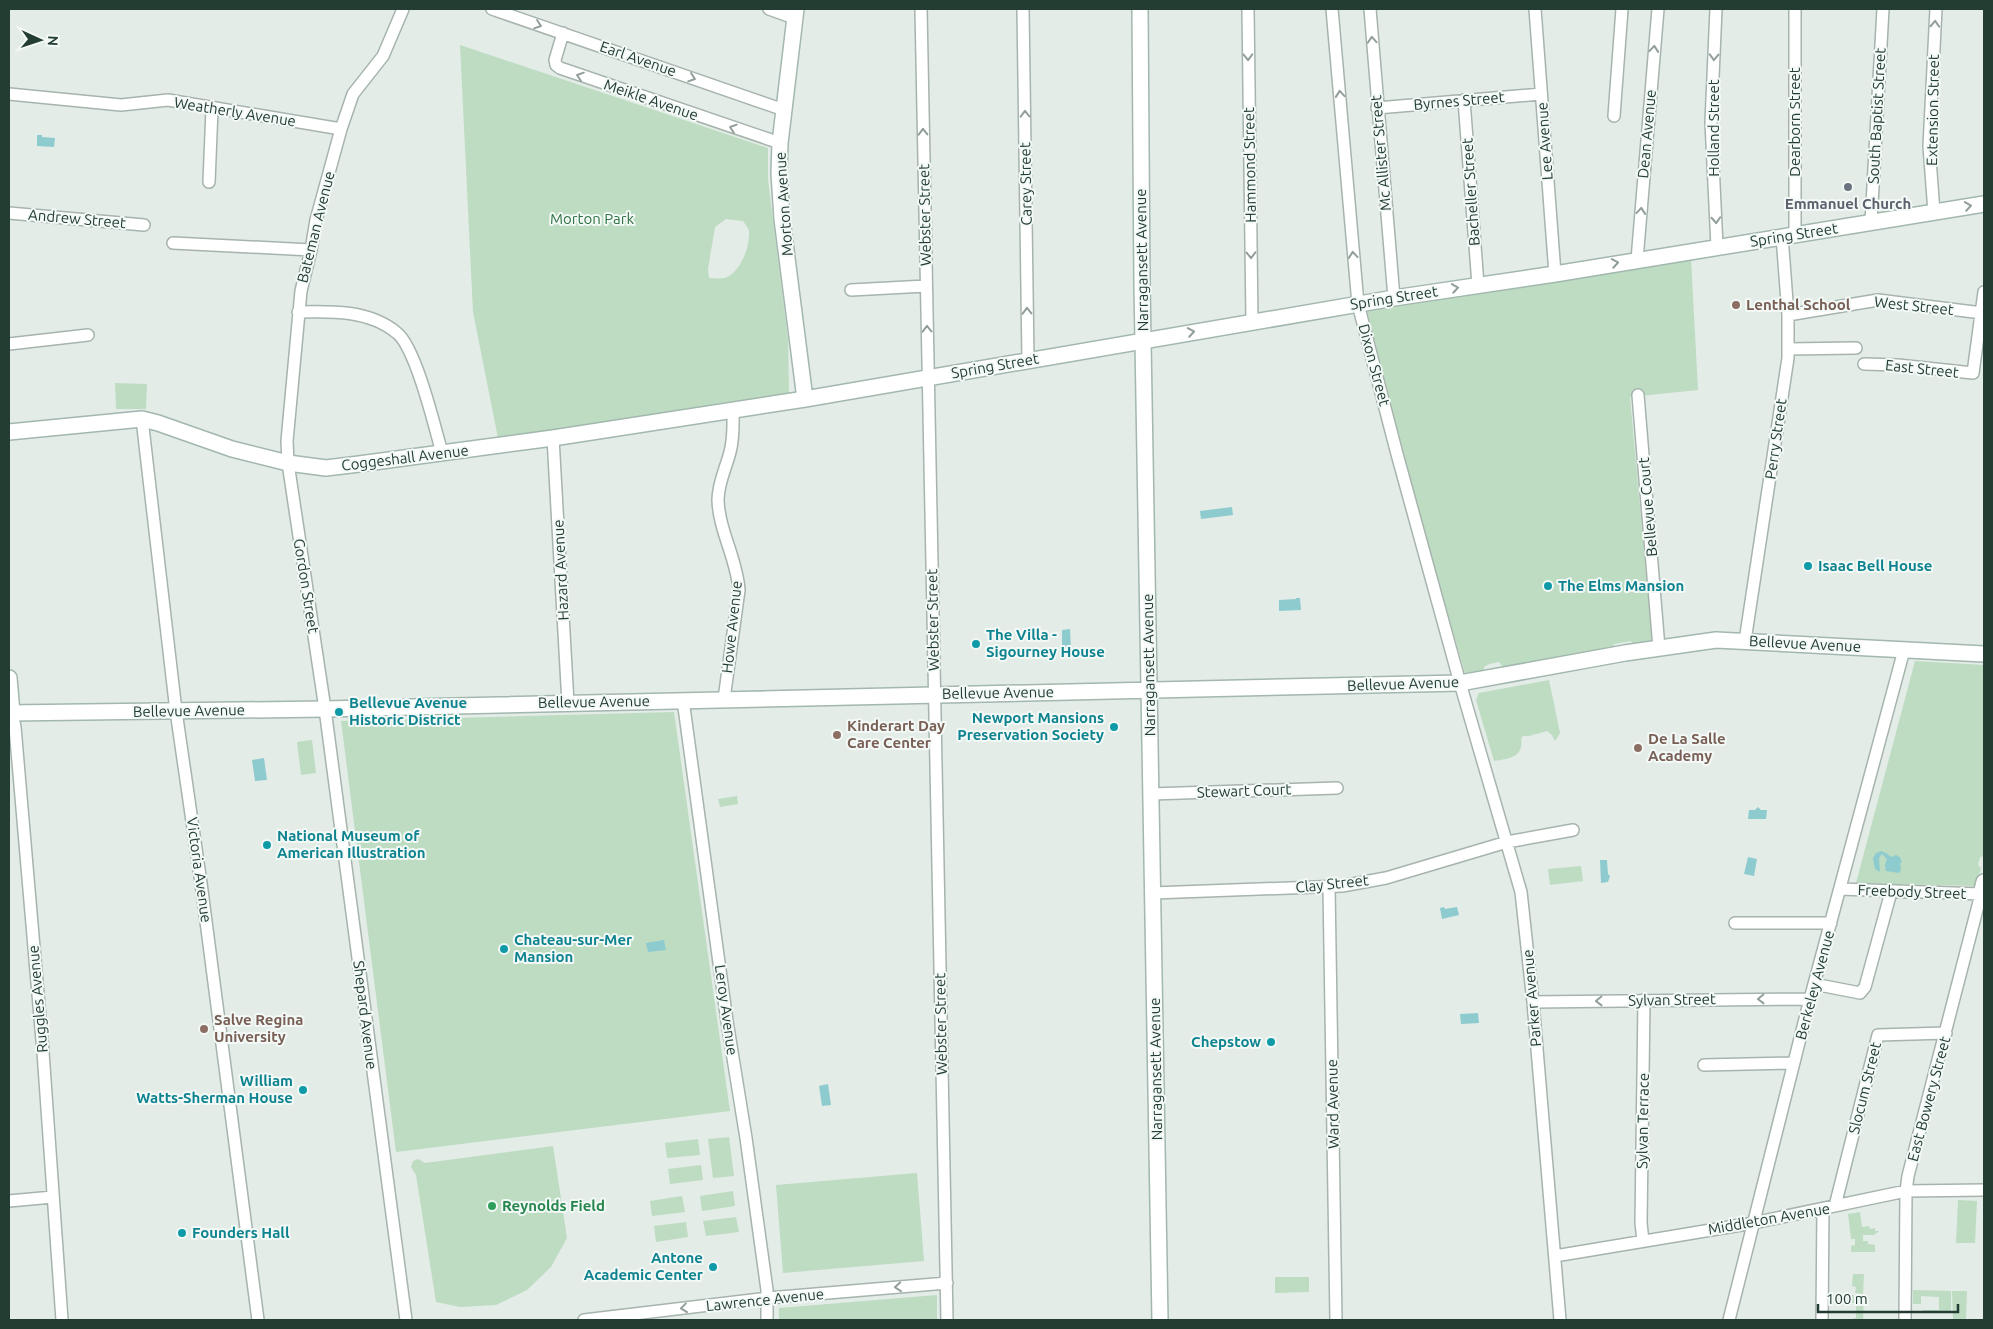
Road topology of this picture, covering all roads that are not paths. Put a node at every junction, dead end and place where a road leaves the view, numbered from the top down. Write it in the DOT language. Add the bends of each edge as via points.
graph roads {
  1 [pos="403,9"];
  2 [pos="492,9"];
  3 [pos="769,9"];
  4 [pos="921,9"];
  5 [pos="1023,9"];
  6 [pos="1140,9"];
  7 [pos="1248,9"];
  8 [pos="1332,9"];
  9 [pos="1370,9"];
  10 [pos="1535,9"];
  11 [pos="1622,9"];
  12 [pos="1658,9"];
  13 [pos="1716,9"];
  14 [pos="1795,9"];
  15 [pos="1882,9"];
  16 [pos="1936,9"];
  17 [pos="795,13"];
  18 [pos="563,33"];
  19 [pos="9,94"];
  20 [pos="1542,94"];
  21 [pos="1464,100"];
  22 [pos="1377,108"];
  23 [pos="212,109"];
  24 [pos="784,110"];
  25 [pos="1614,116"];
  26 [pos="341,129"];
  27 [pos="780,143"];
  28 [pos="209,182"];
  29 [pos="1984,204"];
  30 [pos="1934,212"];
  31 [pos="9,213"];
  32 [pos="1871,222"];
  33 [pos="144,225"];
  34 [pos="1788,235"];
  35 [pos="173,243"];
  36 [pos="1717,247"];
  37 [pos="311,250"];
  38 [pos="1637,260"];
  39 [pos="1555,274"];
  40 [pos="1478,285"];
  41 [pos="926,286"];
  42 [pos="851,290"];
  43 [pos="1984,292"];
  44 [pos="1394,298"];
  45 [pos="1358,304"];
  46 [pos="298,312"];
  47 [pos="1982,313"];
  48 [pos="1788,315"];
  49 [pos="1252,322"];
  50 [pos="88,335"];
  51 [pos="1143,340"];
  52 [pos="9,344"];
  53 [pos="1856,348"];
  54 [pos="1788,350"];
  55 [pos="1028,360"];
  56 [pos="1864,364"];
  57 [pos="927,378"];
  58 [pos="1638,395"];
  59 [pos="805,399"];
  60 [pos="733,410"];
  61 [pos="142,419"];
  62 [pos="9,432"];
  63 [pos="553,438"];
  64 [pos="442,453"];
  65 [pos="288,463"];
  66 [pos="1746,641"];
  67 [pos="1659,648"];
  68 [pos="1904,650"];
  69 [pos="1984,654"];
  70 [pos="9,678"];
  71 [pos="1460,683"];
  72 [pos="1149,690"];
  73 [pos="935,695"];
  74 [pos="724,699"];
  75 [pos="683,700"];
  76 [pos="568,703"];
  77 [pos="325,709"];
  78 [pos="176,711"];
  79 [pos="11,713"];
  80 [pos="1337,788"];
  81 [pos="1151,794"];
  82 [pos="1573,830"];
  83 [pos="1507,842"];
  84 [pos="1329,887"];
  85 [pos="1840,890"];
  86 [pos="1983,890"];
  87 [pos="1891,892"];
  88 [pos="1153,893"];
  89 [pos="1735,923"];
  90 [pos="1831,923"];
  91 [pos="1814,984"];
  92 [pos="1810,998"];
  93 [pos="1644,1000"];
  94 [pos="1533,1002"];
  95 [pos="1946,1033"];
  96 [pos="1794,1063"];
  97 [pos="1704,1065"];
  98 [pos="1984,1190"];
  99 [pos="1906,1191"];
  100 [pos="52,1197"];
  101 [pos="9,1201"];
  102 [pos="1835,1206"];
  103 [pos="1824,1208"];
  104 [pos="1753,1223"];
  105 [pos="1643,1241"];
  106 [pos="1554,1256"];
  107 [pos="947,1283"];
  108 [pos="768,1298"];
  109 [pos="62,1320"];
  110 [pos="258,1320"];
  111 [pos="406,1320"];
  112 [pos="584,1320"];
  113 [pos="767,1320"];
  114 [pos="947,1320"];
  115 [pos="1160,1320"];
  116 [pos="1336,1320"];
  117 [pos="1560,1320"];
  118 [pos="1729,1320"];
  119 [pos="1822,1320"];
  120 [pos="1905,1320"];
  1 -- 26 [label="street, Bateman Avenue" via="384,56 353,94"];
  2 -- 18 [label="street, Earl Avenue, one-way"];
  3 -- 17 [label="street"];
  41 -- 4 [label="street, Webster Street, one-way"];
  55 -- 5 [label="street, Carey Street, one-way"];
  6 -- 51 [label="main road, Narragansett Avenue"];
  7 -- 49 [label="street, Hammond Street, one-way"];
  45 -- 8 [label="street, Dixon Street, one-way"];
  22 -- 9 [label="street, Mc Allister Street, one-way"];
  10 -- 20 [label="street, Lee Avenue"];
  11 -- 25 [label="street"];
  38 -- 12 [label="street, Dean Avenue, one-way"];
  13 -- 36 [label="street, Holland Street, one-way" via="1711,122"];
  14 -- 34 [label="street, Dearborn Street"];
  15 -- 32 [label="street, South Baptist Street"];
  30 -- 16 [label="street, Extension Street, one-way" via="1929,146"];
  17 -- 24 [label="main road, Morton Avenue"];
  18 -- 24 [label="street, Earl Avenue, one-way"];
  27 -- 18 [label="street, Meikle Avenue, one-way" via="560,68 554,60"];
  19 -- 23 [label="street, Weatherly Avenue" via="121,105 168,100"];
  20 -- 21 [label="street, Byrnes Street"];
  20 -- 39 [label="street, Lee Avenue"];
  21 -- 22 [label="street, Byrnes Street"];
  21 -- 40 [label="street, Bacheller Street"];
  22 -- 44 [label="street, Mc Allister Street"];
  23 -- 26 [label="street, Weatherly Avenue"];
  23 -- 28 [label="street"];
  24 -- 27 [label="main road, Morton Avenue"];
  26 -- 37 [label="street, Bateman Avenue"];
  27 -- 59 [label="main road, Morton Avenue" via="782,219"];
  30 -- 29 [label="main road, Spring Street, one-way"];
  30 -- 32 [label="main road, Spring Street"];
  31 -- 33 [label="street, Andrew Street"];
  32 -- 34 [label="main road, Spring Street"];
  34 -- 36 [label="main road, Spring Street"];
  34 -- 48 [label="street, Perry Street"];
  35 -- 37 [label="street"];
  36 -- 38 [label="main road, Spring Street"];
  37 -- 46 [label="street, Bateman Avenue"];
  39 -- 38 [label="main road, Spring Street, one-way"];
  39 -- 40 [label="main road, Spring Street"];
  44 -- 40 [label="main road, Spring Street, one-way"];
  41 -- 42 [label="street"];
  57 -- 41 [label="street, Webster Street, one-way"];
  43 -- 47 [label="street"];
  44 -- 45 [label="main road, Spring Street"];
  45 -- 49 [label="main road, Spring Street"];
  45 -- 71 [label="street, Dixon Street"];
  46 -- 64 [label="street" via="330,311 360,316 397,333 405,341 412,358"];
  46 -- 65 [label="street, Bateman Avenue"];
  47 -- 48 [label="street, West Street" via="1878,300"];
  47 -- 56 [label="street, East Street" via="1973,373"];
  48 -- 54 [label="street, Perry Street"];
  51 -- 49 [label="main road, Spring Street, one-way"];
  50 -- 52 [label="street"];
  51 -- 55 [label="main road, Spring Street"];
  51 -- 72 [label="main road, Narragansett Avenue"];
  53 -- 54 [label="street"];
  54 -- 66 [label="street, Perry Street"];
  55 -- 57 [label="main road, Spring Street"];
  57 -- 59 [label="main road, Spring Street"];
  57 -- 73 [label="street, Webster Street"];
  58 -- 67 [label="street, Bellevue Court"];
  59 -- 60 [label="main road, Coggeshall Avenue"];
  60 -- 63 [label="main road, Coggeshall Avenue"];
  60 -- 74 [label="street, Howe Avenue" via="731,451 719,487 718,501 738,572 739,590"];
  61 -- 62 [label="main road, Coggeshall Avenue"];
  61 -- 65 [label="main road, Coggeshall Avenue" via="232,450"];
  61 -- 78 [label="street, Victoria Avenue"];
  63 -- 64 [label="main road, Coggeshall Avenue"];
  63 -- 76 [label="street, Hazard Avenue"];
  64 -- 65 [label="main road, Coggeshall Avenue" via="326,468"];
  65 -- 77 [label="street, Gordon Street"];
  66 -- 67 [label="main road, Bellevue Avenue" via="1716,640"];
  66 -- 68 [label="main road, Bellevue Avenue"];
  67 -- 71 [label="main road, Bellevue Avenue"];
  68 -- 69 [label="main road, Bellevue Avenue"];
  68 -- 85 [label="street, Berkeley Avenue"];
  70 -- 79 [label="main road, Ruggles Avenue"];
  71 -- 72 [label="main road, Bellevue Avenue"];
  71 -- 83 [label="street, Parker Avenue"];
  72 -- 73 [label="main road, Bellevue Avenue"];
  72 -- 81 [label="main road, Narragansett Avenue"];
  73 -- 74 [label="main road, Bellevue Avenue"];
  73 -- 107 [label="street, Webster Street"];
  74 -- 75 [label="main road, Bellevue Avenue"];
  75 -- 76 [label="main road, Bellevue Avenue"];
  75 -- 108 [label="street, Leroy Avenue"];
  76 -- 77 [label="main road, Bellevue Avenue"];
  77 -- 78 [label="main road, Bellevue Avenue"];
  77 -- 111 [label="street, Shepard Avenue"];
  78 -- 79 [label="main road, Bellevue Avenue"];
  78 -- 110 [label="street, Victoria Avenue"];
  79 -- 100 [label="street, Ruggles Avenue" via="43,1052"];
  80 -- 81 [label="street, Stewart Court"];
  81 -- 88 [label="main road, Narragansett Avenue"];
  82 -- 83 [label="street, Clay Street"];
  83 -- 84 [label="street, Clay Street" via="1386,878"];
  83 -- 94 [label="street, Parker Avenue" via="1521,892"];
  84 -- 88 [label="street, Clay Street"];
  84 -- 116 [label="street, Ward Avenue"];
  85 -- 87 [label="street, Freebody Street"];
  85 -- 90 [label="street, Berkeley Avenue"];
  86 -- 87 [label="street, Freebody Street"];
  86 -- 95 [label="street, East Bowery Street"];
  87 -- 91 [label="street" via="1865,987 1860,993"];
  88 -- 115 [label="main road, Narragansett Avenue"];
  89 -- 90 [label="street"];
  90 -- 91 [label="street, Berkeley Avenue"];
  91 -- 92 [label="street, Berkeley Avenue"];
  92 -- 93 [label="street, Sylvan Street, one-way"];
  92 -- 96 [label="street, Berkeley Avenue"];
  93 -- 94 [label="street, Sylvan Street, one-way"];
  93 -- 105 [label="street, Sylvan Terrace"];
  94 -- 106 [label="street, Parker Avenue"];
  95 -- 99 [label="street, East Bowery Street"];
  95 -- 102 [label="street, Slocum Street" via="1878,1035"];
  96 -- 97 [label="street"];
  96 -- 104 [label="street, Berkeley Avenue"];
  98 -- 99 [label="street, Middleton Avenue"];
  99 -- 102 [label="street, Middleton Avenue"];
  99 -- 120 [label="street, East Bowery Street"];
  100 -- 101 [label="street"];
  100 -- 109 [label="street, Ruggles Avenue"];
  102 -- 103 [label="street, Middleton Avenue"];
  103 -- 104 [label="street, Middleton Avenue"];
  103 -- 119 [label="street"];
  104 -- 105 [label="street, Middleton Avenue"];
  104 -- 118 [label="street, Berkeley Avenue"];
  105 -- 106 [label="street, Middleton Avenue"];
  106 -- 117 [label="street, Parker Avenue"];
  107 -- 108 [label="street, Lawrence Avenue, one-way"];
  107 -- 114 [label="street, Webster Street"];
  108 -- 112 [label="street, Lawrence Avenue, one-way"];
  108 -- 113 [label="street, Leroy Avenue"];
}
